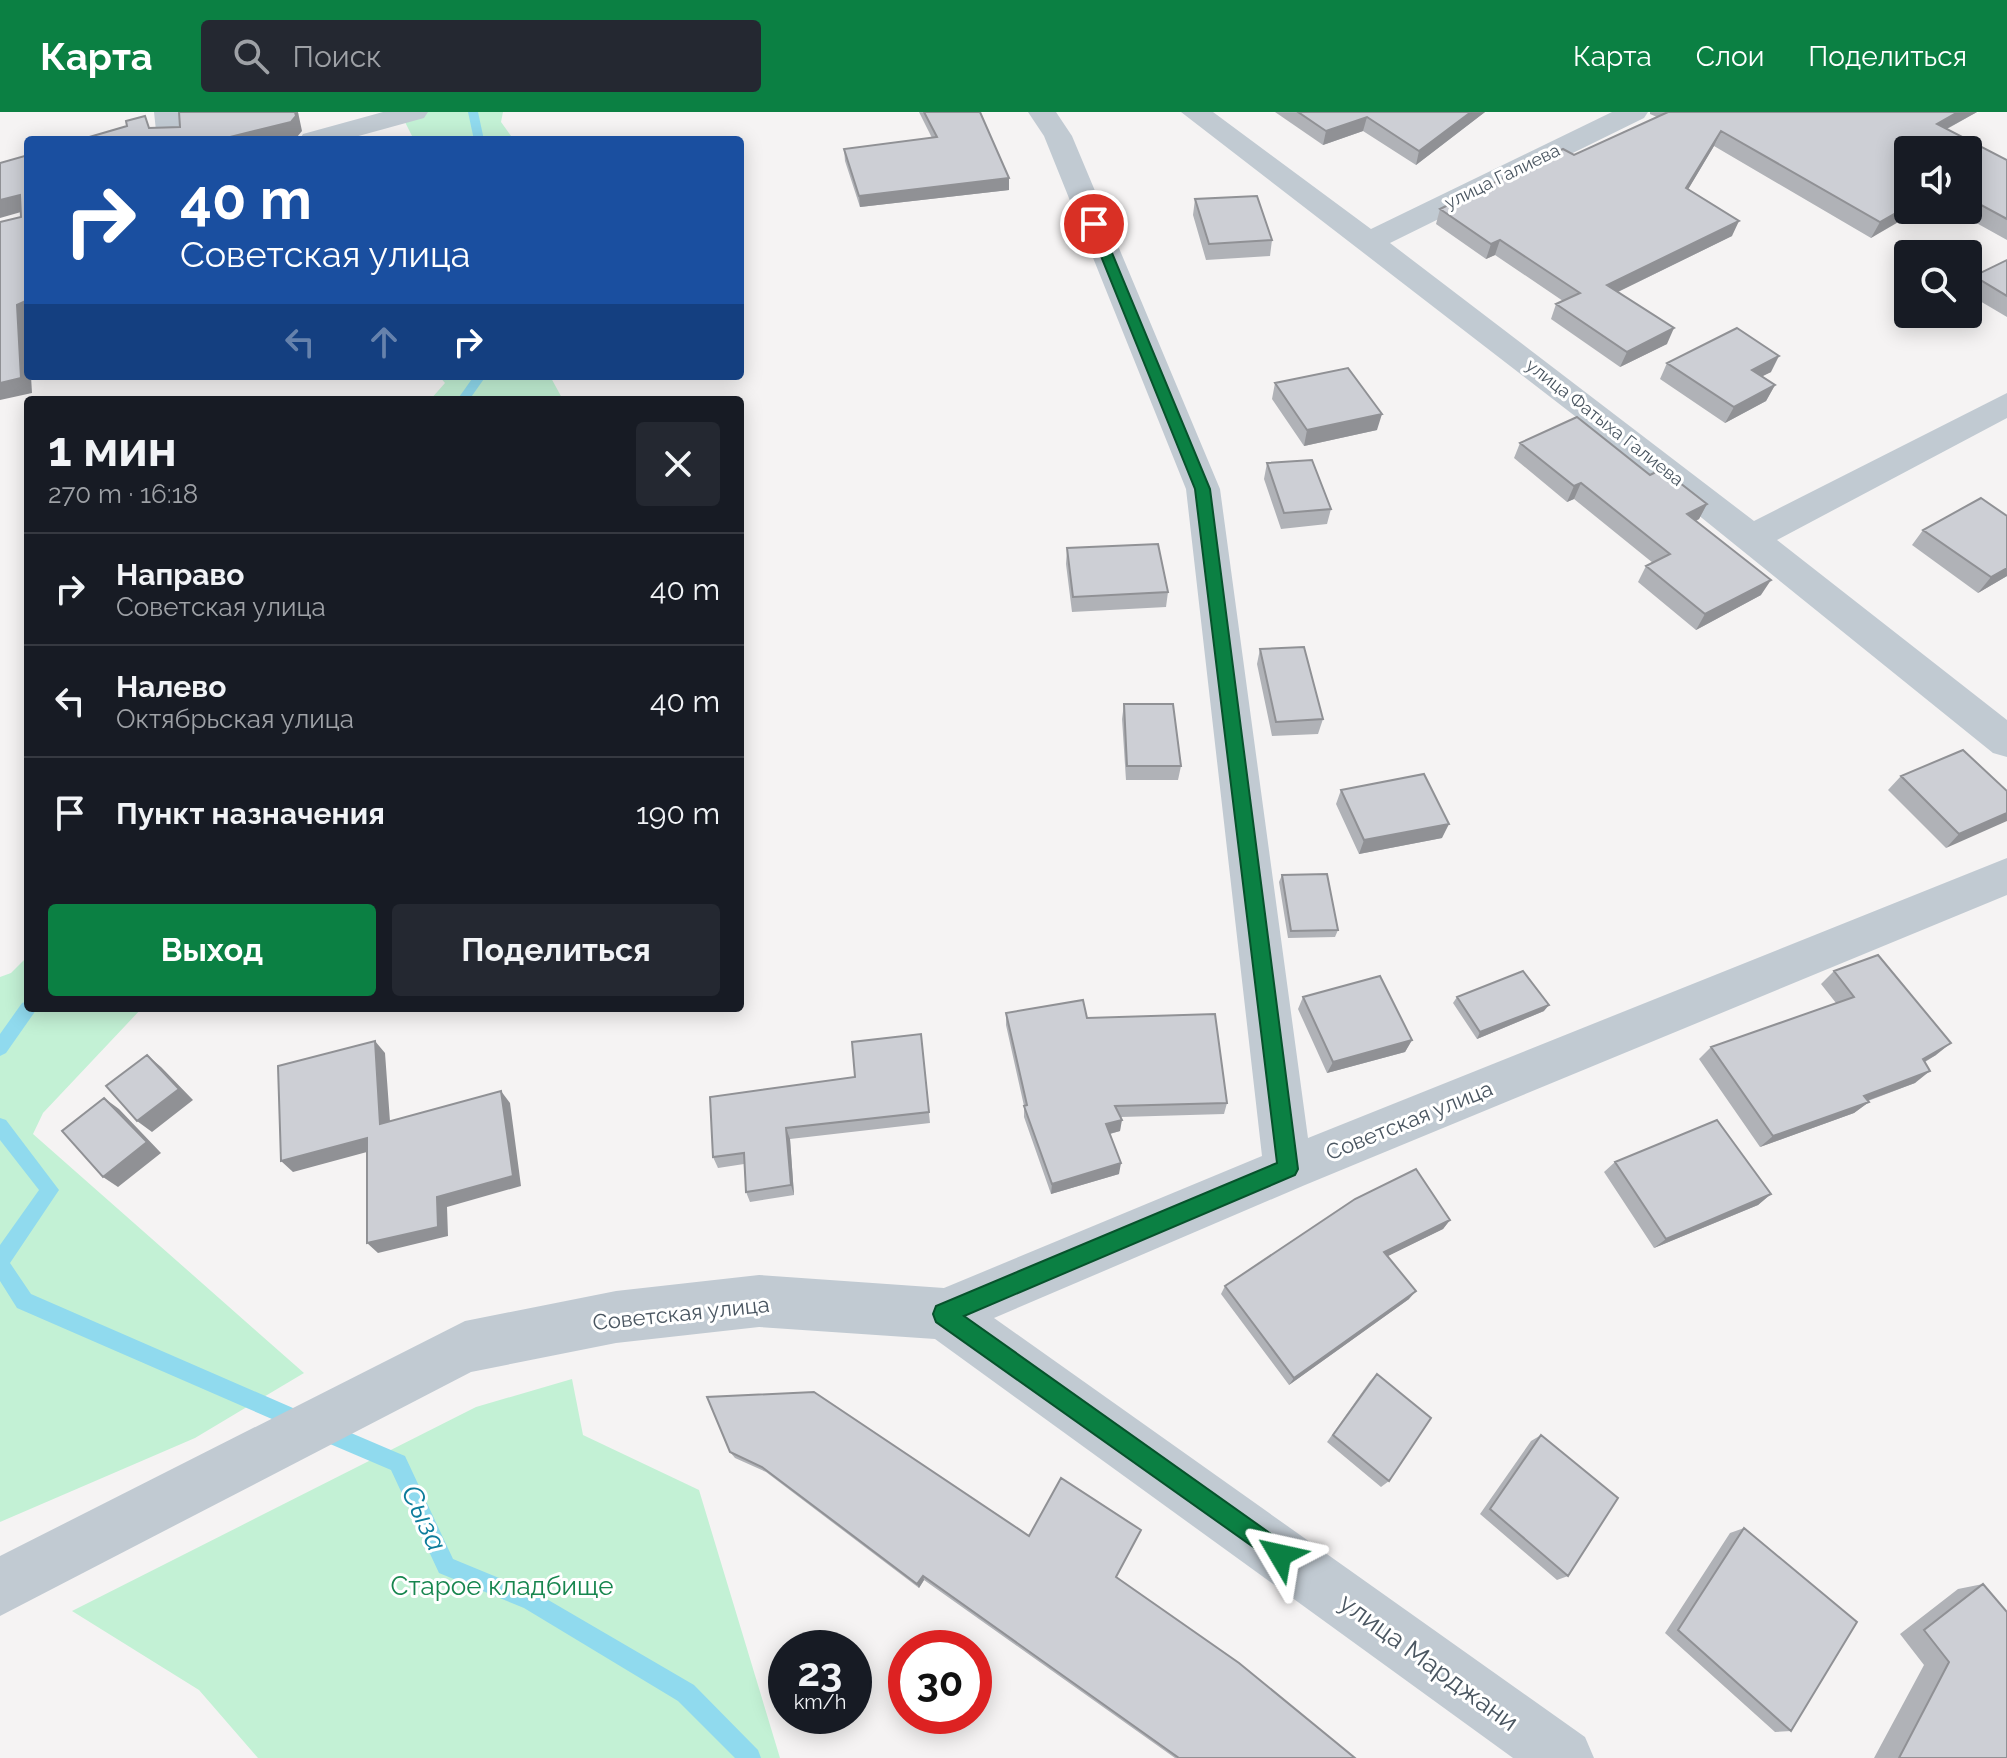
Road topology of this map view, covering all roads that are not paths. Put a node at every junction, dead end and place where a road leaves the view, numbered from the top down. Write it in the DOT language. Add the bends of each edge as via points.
graph roads {
  1 [pos="168,112"];
  2 [pos="414,112"];
  3 [pos="1042,112"];
  4 [pos="1195,112"];
  5 [pos="1634,112"];
  6 [pos="171,136"];
  7 [pos="327,136"];
  8 [pos="1371,241"];
  9 [pos="2007,404"];
  10 [pos="1753,537"];
  11 [pos="2007,742"];
  12 [pos="2007,876"];
  13 [pos="1288,1169"];
  14 [pos="944,1314"];
  15 [pos="0,1587"];
  16 [pos="1564,1758"];
  1 -- 6 [label="street"];
  2 -- 7 [label="street"];
  3 -- 13 [label="street" via="1058,136 1203,489"];
  4 -- 8 [label="street, улица Фатыха Галиева"];
  5 -- 8 [label="street, улица Галиева"];
  8 -- 10 [label="street, улица Фатыха Галиева"];
  9 -- 10 [label="street"];
  10 -- 11 [label="street, улица Фатыха Галиева"];
  12 -- 13 [label="street, Советская улица"];
  13 -- 14 [label="street, Советская улица"];
  14 -- 15 [label="street, Советская улица" via="759,1301 616,1317 465,1347"];
  14 -- 16 [label="street, улица Марджани"];
}
